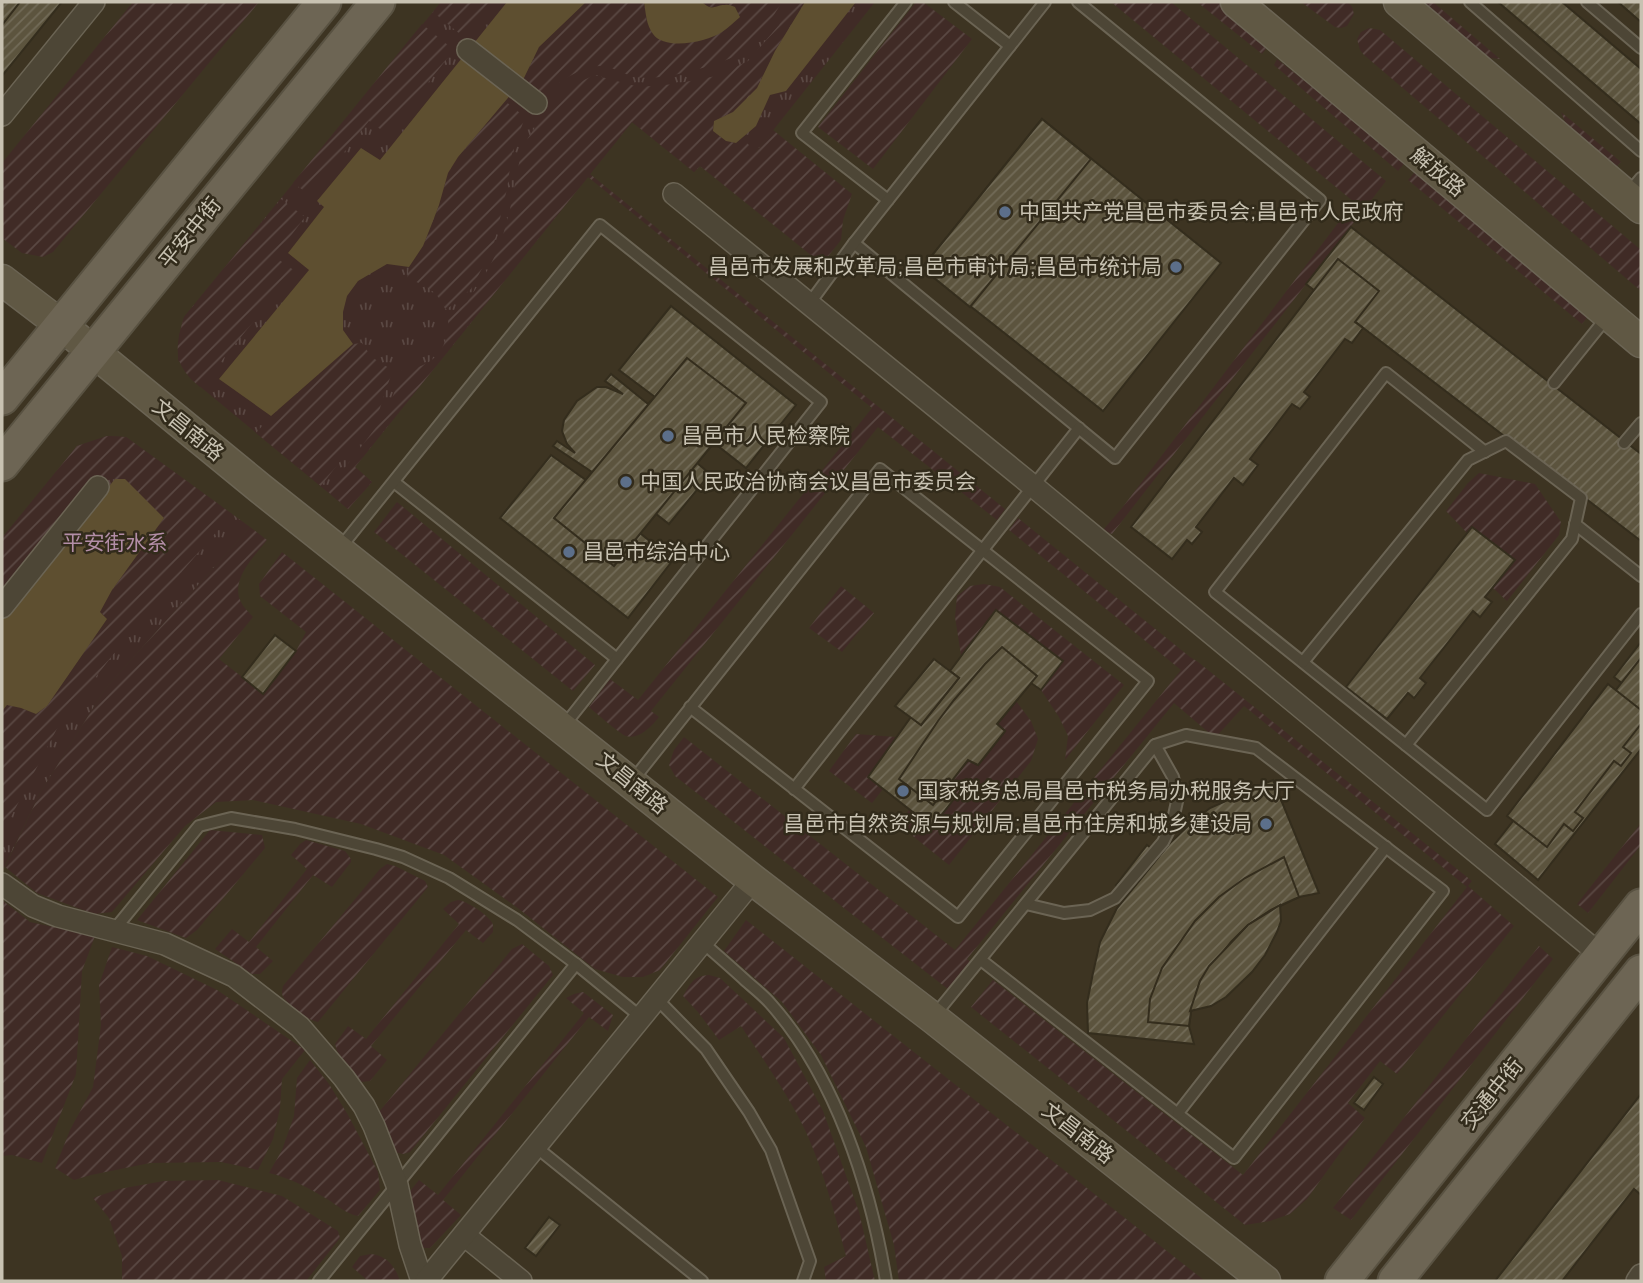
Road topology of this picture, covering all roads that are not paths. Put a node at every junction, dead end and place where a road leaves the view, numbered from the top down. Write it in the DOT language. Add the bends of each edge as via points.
graph roads {
  1 [pos="94,2"];
  2 [pos="324,2"];
  3 [pos="378,2"];
  4 [pos="906,2"];
  5 [pos="954,2"];
  6 [pos="1045,2"];
  7 [pos="1079,2"];
  8 [pos="1236,2"];
  9 [pos="1399,2"];
  10 [pos="1470,2"];
  11 [pos="1587,2"];
  12 [pos="1010,46"];
  13 [pos="1641,48"];
  14 [pos="468,50"];
  15 [pos="536,103"];
  16 [pos="2,115"];
  17 [pos="1641,151"];
  18 [pos="674,194"];
  19 [pos="1636,194"];
  20 [pos="888,200"];
  21 [pos="854,243"];
  22 [pos="2,280"];
  23 [pos="809,304"];
  24 [pos="1609,315"];
  25 [pos="61,325"];
  26 [pos="1641,342"];
  27 [pos="93,352"];
  28 [pos="1554,383"];
  29 [pos="2,398"];
  30 [pos="1641,422"];
  31 [pos="1079,428"];
  32 [pos="1625,443"];
  33 [pos="1485,452"];
  34 [pos="2,464"];
  35 [pos="394,482"];
  36 [pos="1034,486"];
  37 [pos="98,488"];
  38 [pos="1575,524"];
  39 [pos="338,550"];
  40 [pos="983,551"];
  41 [pos="1641,576"];
  42 [pos="2,607"];
  43 [pos="1641,614"];
  44 [pos="617,659"];
  45 [pos="1303,662"];
  46 [pos="690,707"];
  47 [pos="563,727"];
  48 [pos="1406,745"];
  49 [pos="1156,746"];
  50 [pos="631,782"];
  51 [pos="794,789"];
  52 [pos="1386,847"];
  53 [pos="753,880"];
  54 [pos="2,884"];
  55 [pos="1027,904"];
  56 [pos="1641,906"];
  57 [pos="113,930"];
  58 [pos="702,943"];
  59 [pos="1602,956"];
  60 [pos="981,960"];
  61 [pos="576,964"];
  62 [pos="1641,972"];
  63 [pos="657,999"];
  64 [pos="642,1018"];
  65 [pos="933,1018"];
  66 [pos="1178,1114"];
  67 [pos="536,1147"];
  68 [pos="397,1185"];
  69 [pos="464,1235"];
  70 [pos="1641,1275"];
  71 [pos="319,1281"];
  72 [pos="424,1281"];
  73 [pos="521,1281"];
  74 [pos="702,1281"];
  75 [pos="803,1281"];
  76 [pos="886,1281"];
  77 [pos="1265,1281"];
  78 [pos="1342,1281"];
  79 [pos="1395,1281"];
  80 [pos="1637,1281"];
  1 -- 16 [label="street"];
  2 -- 25 [label="main road, 平安中街"];
  3 -- 27 [label="main road, 平安中街"];
  4 -- 20 [label="lane" via="802,133"];
  5 -- 12 [label="lane"];
  6 -- 12 [label="lane"];
  7 -- 31 [label="lane" via="1320,200 1115,458"];
  8 -- 24 [label="street, 解放路"];
  9 -- 19 [label="street"];
  10 -- 17 [label="lane"];
  11 -- 13 [label="lane"];
  12 -- 20 [label="lane"];
  14 -- 15 [label="street"];
  18 -- 23 [label="street"];
  20 -- 21 [label="lane"];
  21 -- 23 [label="lane"];
  21 -- 31 [label="lane"];
  22 -- 25 [label="street, 文昌南路"];
  23 -- 36 [label="street"];
  24 -- 26 [label="street, 解放路"];
  24 -- 28 [label="lane"];
  25 -- 27 [label="street, 文昌南路"];
  25 -- 29 [label="main road, 平安中街"];
  27 -- 34 [label="main road, 平安中街"];
  27 -- 39 [label="street, 文昌南路"];
  30 -- 32 [label="lane"];
  31 -- 36 [label="lane"];
  33 -- 38 [label="lane" via="1506,440 1581,498"];
  33 -- 45 [label="lane" via="1468,460"];
  33 -- 45 [label="lane" via="1386,373 1215,592"];
  35 -- 39 [label="lane"];
  35 -- 44 [label="lane"];
  35 -- 44 [label="lane" via="600,225 821,402"];
  36 -- 40 [label="lane"];
  36 -- 59 [label="street"];
  37 -- 42 [label="street"];
  38 -- 41 [label="lane"];
  38 -- 48 [label="lane" via="1572,539"];
  39 -- 47 [label="street, 文昌南路"];
  40 -- 46 [label="lane" via="880,469"];
  40 -- 51 [label="lane"];
  40 -- 51 [label="lane" via="1148,681 958,917"];
  43 -- 48 [label="lane" via="1487,810"];
  44 -- 47 [label="lane"];
  45 -- 48 [label="lane"];
  46 -- 50 [label="lane"];
  46 -- 51 [label="lane"];
  47 -- 50 [label="street, 文昌南路"];
  49 -- 52 [label="lane" via="1186,735 1255,748"];
  49 -- 55 [label="lane"];
  49 -- 55 [label="lane" via="1178,797 1163,842 1115,898 1090,910 1063,913"];
  50 -- 53 [label="street, 文昌南路"];
  52 -- 66 [label="lane"];
  52 -- 66 [label="lane" via="1443,891 1234,1157"];
  53 -- 58 [label="street"];
  53 -- 65 [label="street, 文昌南路"];
  54 -- 57 [label="street" via="33,906"];
  55 -- 60 [label="lane"];
  56 -- 59 [label="main road, 交通中街"];
  57 -- 61 [label="lane" via="199,826 231,818 295,829 402,857 449,878 517,919"];
  57 -- 68 [label="street" via="165,944 234,976 300,1027 364,1106"];
  58 -- 63 [label="street"];
  58 -- 76 [label="lane" via="769,1001 820,1075 864,1184"];
  59 -- 78 [label="main road, 交通中街"];
  60 -- 65 [label="lane"];
  60 -- 66 [label="lane"];
  61 -- 64 [label="lane"];
  61 -- 68 [label="lane"];
  62 -- 79 [label="main road, 交通中街"];
  63 -- 64 [label="street"];
  63 -- 75 [label="lane" via="706,1049 771,1150 810,1261"];
  64 -- 67 [label="street"];
  65 -- 77 [label="street, 文昌南路"];
  67 -- 69 [label="street"];
  67 -- 74 [label="lane"];
  68 -- 71 [label="lane"];
  68 -- 72 [label="street" via="410,1245"];
  69 -- 72 [label="street"];
  69 -- 73 [label="street"];
  70 -- 80 [label="street"];
}
